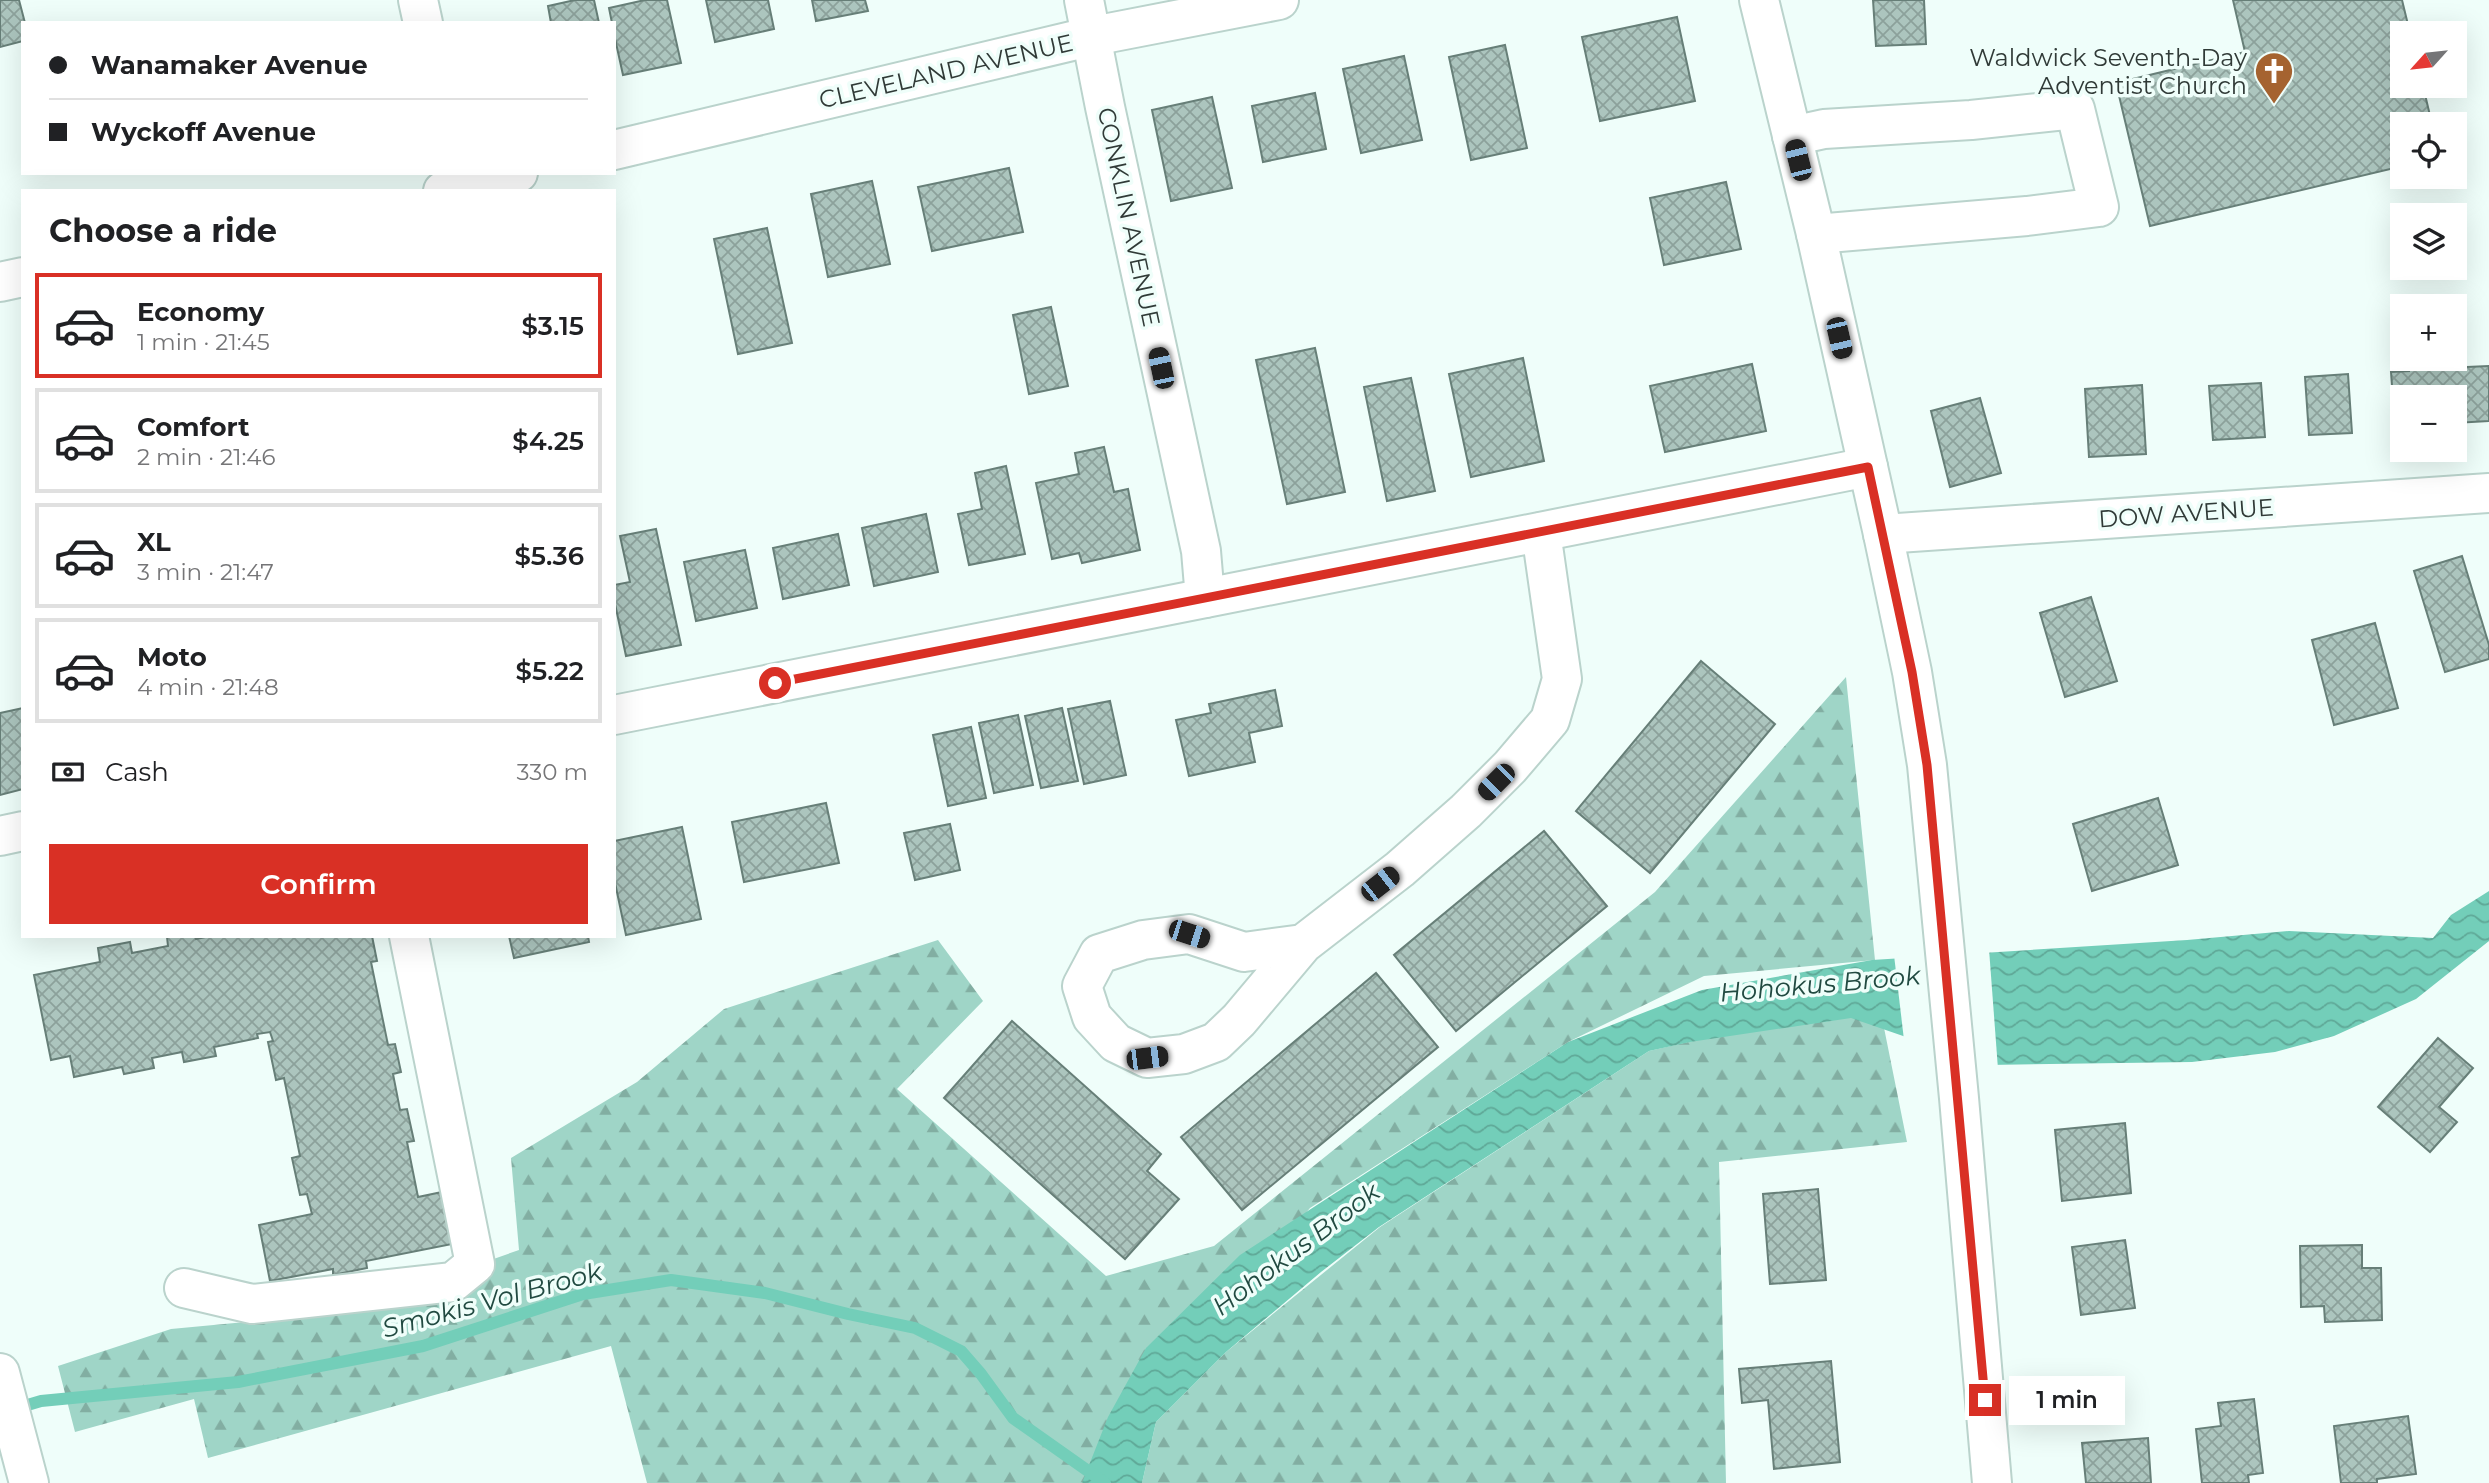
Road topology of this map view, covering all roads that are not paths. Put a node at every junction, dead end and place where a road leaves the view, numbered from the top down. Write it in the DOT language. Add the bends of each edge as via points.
graph roads {
  1 [pos="418,0"];
  2 [pos="1279,0"];
  3 [pos="1759,0"];
  4 [pos="1089,18"];
  5 [pos="422,21"];
  6 [pos="1792,136"];
  7 [pos="616,149"];
  8 [pos="508,175"];
  9 [pos="452,186"];
  10 [pos="1816,234"];
  11 [pos="21,277"];
  12 [pos="0,282"];
  13 [pos="1868,467"];
  14 [pos="2489,493"];
  15 [pos="1541,532"];
  16 [pos="1883,534"];
  17 [pos="1205,598"];
  18 [pos="616,715"];
  19 [pos="21,831"];
  20 [pos="0,836"];
  21 [pos="408,938"];
  22 [pos="1303,944"];
  23 [pos="184,1288"];
  24 [pos="0,1373"];
  25 [pos="29,1483"];
  26 [pos="1992,1483"];
  1 -- 5 [label="street"];
  2 -- 4 [label="street, CLEVELAND AVENUE"];
  3 -- 6 [label="street"];
  4 -- 7 [label="street, CLEVELAND AVENUE"];
  4 -- 17 [label="street, CONKLIN AVENUE" via="1201,551"];
  6 -- 10 [label="street"];
  6 -- 10 [label="street" via="1824,129 2076,109 2099,206"];
  8 -- 9 [label="street"];
  10 -- 13 [label="street"];
  11 -- 12 [label="street"];
  13 -- 15 [label="street"];
  13 -- 16 [label="street"];
  14 -- 16 [label="street, DOW AVENUE"];
  15 -- 17 [label="street"];
  15 -- 22 [label="street" via="1562,679 1550,720 1466,811"];
  16 -- 26 [label="street" via="1927,765"];
  17 -- 18 [label="street"];
  19 -- 20 [label="street"];
  21 -- 23 [label="street" via="475,1264 453,1282 252,1304"];
  22 -- 22 [label="street" via="1244,952 1189,934 1143,940 1099,954 1082,986 1092,1017 1116,1043 1147,1058 1184,1054 1216,1042"];
  24 -- 25 [label="street"];
}
